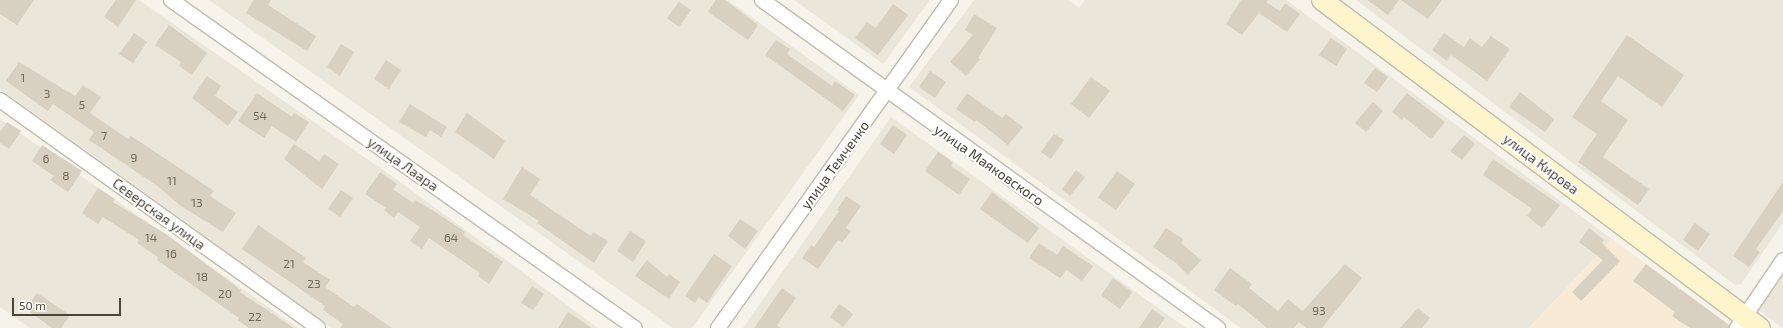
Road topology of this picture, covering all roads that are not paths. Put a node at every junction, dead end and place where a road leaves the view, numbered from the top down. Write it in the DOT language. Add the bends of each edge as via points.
graph roads {
  1 [pos="171,0"];
  2 [pos="762,0"];
  3 [pos="951,0"];
  4 [pos="1322,0"];
  5 [pos="887,93"];
  6 [pos="0,100"];
  7 [pos="1783,260"];
  8 [pos="1747,324"];
  9 [pos="318,328"];
  10 [pos="635,328"];
  11 [pos="718,328"];
  12 [pos="1218,328"];
  1 -- 10 [label="street, улица Лаара"];
  2 -- 5 [label="street, улица Маяковского"];
  3 -- 5 [label="street, улица Темченко"];
  4 -- 8 [label="main road, улица Кирова"];
  5 -- 11 [label="street, улица Темченко"];
  5 -- 12 [label="street, улица Маяковского"];
  6 -- 9 [label="street, Северская улица"];
  7 -- 8 [label="street"];
}
